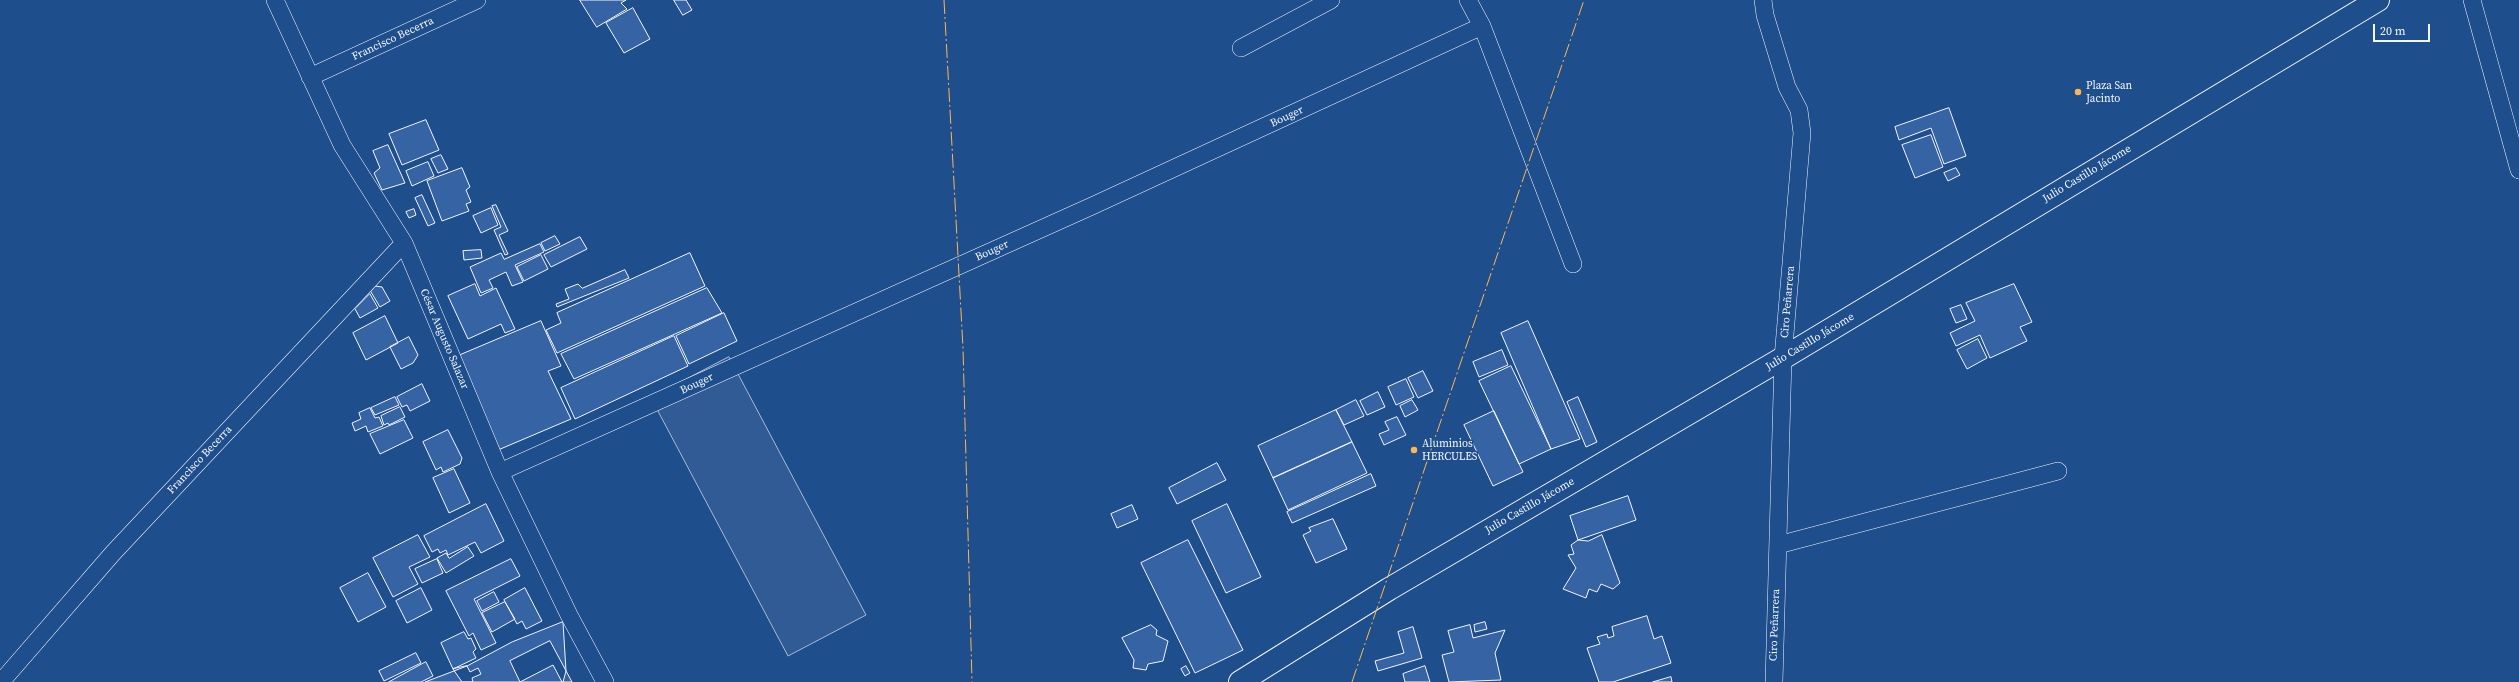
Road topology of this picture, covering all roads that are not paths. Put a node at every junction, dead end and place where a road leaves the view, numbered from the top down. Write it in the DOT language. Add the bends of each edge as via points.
graph roads {
  1 [pos="275,0"];
  2 [pos="477,0"];
  3 [pos="1331,0"];
  4 [pos="1468,0"];
  5 [pos="1763,0"];
  6 [pos="2378,0"];
  7 [pos="2472,0"];
  8 [pos="1482,26"];
  9 [pos="1241,48"];
  10 [pos="310,77"];
  11 [pos="2519,170"];
  12 [pos="404,243"];
  13 [pos="1573,264"];
  14 [pos="1783,358"];
  15 [pos="2058,471"];
  16 [pos="500,472"];
  17 [pos="1778,545"];
  18 [pos="4,672"];
  19 [pos="605,682"];
  20 [pos="1240,682"];
  21 [pos="1774,682"];
  1 -- 10 [label="street, César Augusto Salazar"];
  2 -- 10 [label="street, Francisco Becerra"];
  3 -- 9 [label="street"];
  4 -- 8 [label="street"];
  5 -- 14 [label="street, Ciro Peñarrera" via="1788,87 1798,110 1802,133"];
  6 -- 14 [label="main road, Julio Castillo Jácome"];
  7 -- 11 [label="street"];
  8 -- 13 [label="street"];
  8 -- 16 [label="street, Bouger" via="1085,209"];
  10 -- 12 [label="street, César Augusto Salazar" via="342,146"];
  12 -- 16 [label="street, César Augusto Salazar"];
  12 -- 18 [label="street, Francisco Becerra"];
  14 -- 17 [label="street, Ciro Peñarrera"];
  14 -- 20 [label="main road, Julio Castillo Jácome" via="1389,589"];
  15 -- 17 [label="street"];
  16 -- 19 [label="street, César Augusto Salazar" via="569,615"];
  17 -- 21 [label="street, Ciro Peñarrera"];
}
